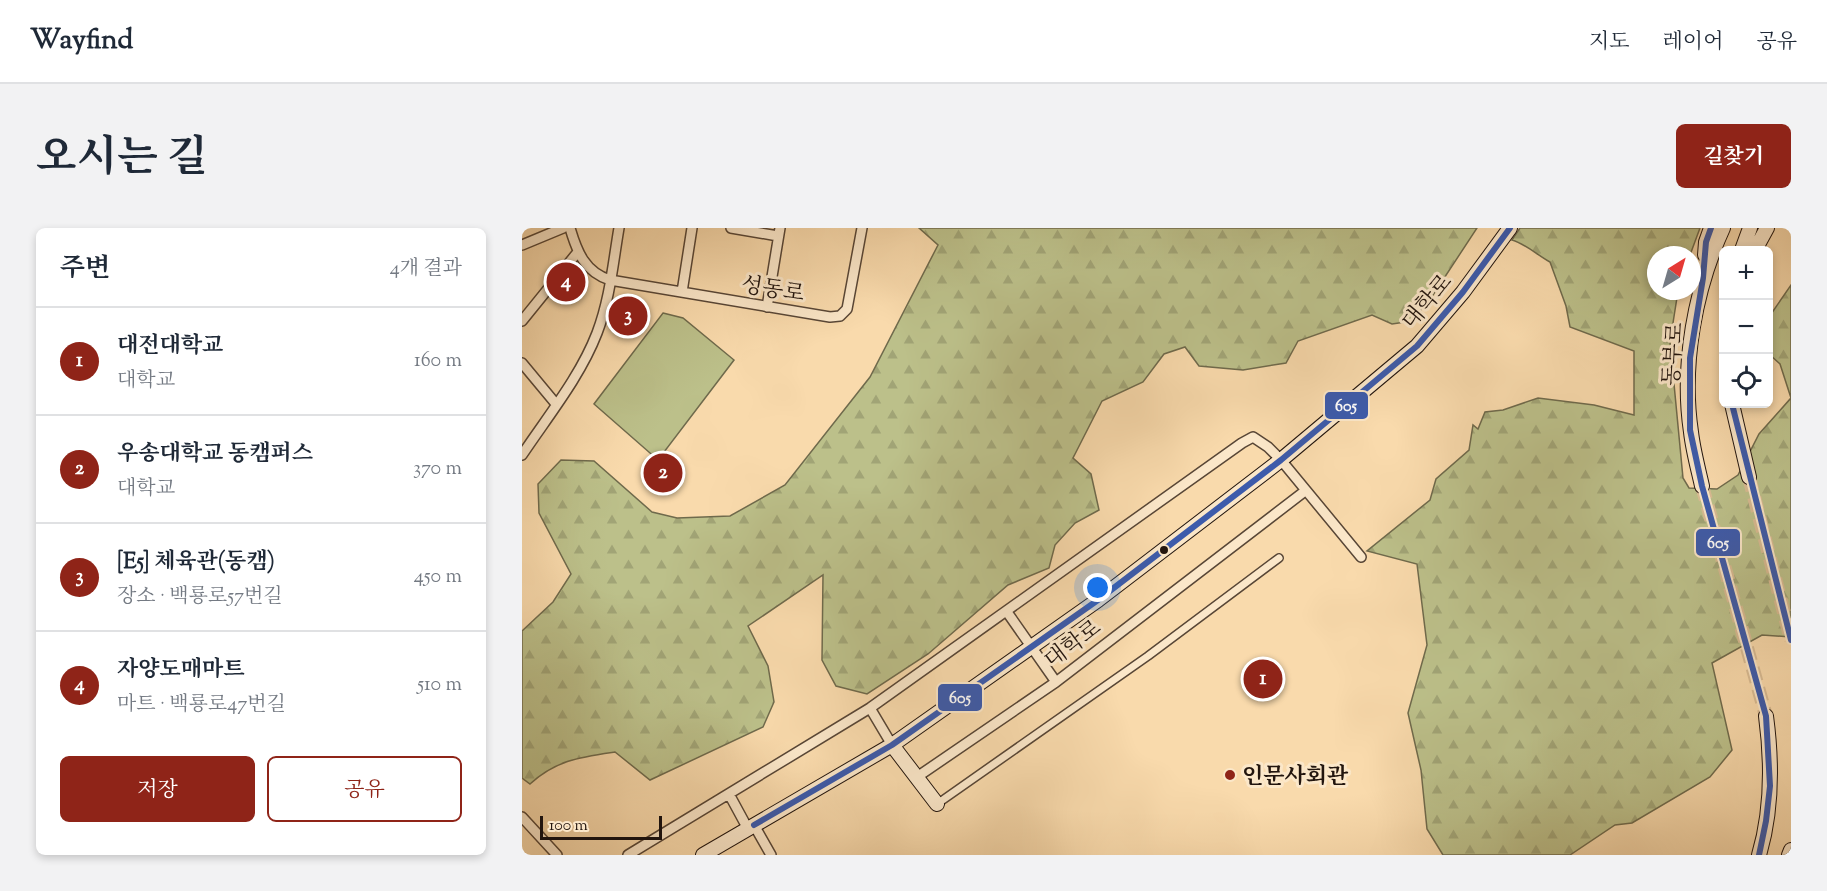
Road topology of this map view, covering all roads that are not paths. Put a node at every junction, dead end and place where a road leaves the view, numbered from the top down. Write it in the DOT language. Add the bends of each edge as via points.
graph roads {
  1 [pos="563,228"];
  2 [pos="570,228"];
  3 [pos="619,228"];
  4 [pos="692,228"];
  5 [pos="731,228"];
  6 [pos="862,228"];
  7 [pos="1510,228"];
  8 [pos="1711,228"];
  9 [pos="1723,228"];
  10 [pos="1750,228"];
  11 [pos="1767,228"];
  12 [pos="779,232"];
  13 [pos="522,245"];
  14 [pos="1743,246"];
  15 [pos="1757,246"];
  16 [pos="577,253"];
  17 [pos="1703,278"];
  18 [pos="610,280"];
  19 [pos="682,292"];
  20 [pos="767,307"];
  21 [pos="522,321"];
  22 [pos="522,363"];
  23 [pos="556,404"];
  24 [pos="1733,408"];
  25 [pos="522,455"];
  26 [pos="1281,460"];
  27 [pos="1749,477"];
  28 [pos="1702,486"];
  29 [pos="1305,491"];
  30 [pos="1361,557"];
  31 [pos="1279,558"];
  32 [pos="1007,612"];
  33 [pos="1031,647"];
  34 [pos="1056,682"];
  35 [pos="870,708"];
  36 [pos="1766,716"];
  37 [pos="892,745"];
  38 [pos="916,777"];
  39 [pos="729,794"];
  40 [pos="936,804"];
  41 [pos="522,817"];
  42 [pos="751,827"];
  43 [pos="1791,850"];
  44 [pos="557,855"];
  45 [pos="628,855"];
  46 [pos="703,855"];
  47 [pos="771,855"];
  48 [pos="1759,855"];
  49 [pos="1789,855"];
  1 -- 13 [label="street"];
  2 -- 16 [label="street"];
  3 -- 18 [label="street"];
  4 -- 19 [label="street"];
  5 -- 12 [label="street"];
  6 -- 20 [label="street, 성동로" via="847,309 840,316"];
  7 -- 26 [label="main road, 대학로" via="1417,346"];
  8 -- 17 [label="main road"];
  9 -- 17 [label="main road, 동부로"];
  10 -- 14 [label="main road"];
  11 -- 15 [label="main road"];
  12 -- 20 [label="street"];
  16 -- 18 [label="street" via="598,276"];
  16 -- 21 [label="street"];
  17 -- 28 [label="main road, 동부로" via="1693,330 1689,386 1690,430"];
  18 -- 19 [label="street, 성동로"];
  18 -- 23 [label="street" via="597,333"];
  19 -- 20 [label="street, 성동로"];
  22 -- 23 [label="street"];
  23 -- 25 [label="street"];
  24 -- 27 [label="main road"];
  26 -- 29 [label="street"];
  26 -- 32 [label="street" via="1253,437 1242,443"];
  26 -- 33 [label="main road, 대학로"];
  29 -- 30 [label="street"];
  29 -- 34 [label="street, 대학로"];
  31 -- 40 [label="street" via="1148,656"];
  32 -- 33 [label="street"];
  32 -- 35 [label="street"];
  33 -- 34 [label="street"];
  33 -- 37 [label="main road, 대학로"];
  34 -- 38 [label="street, 대학로"];
  35 -- 37 [label="street"];
  35 -- 39 [label="street"];
  36 -- 48 [label="main road" via="1770,787"];
  37 -- 38 [label="main road"];
  37 -- 42 [label="main road, 대학로"];
  38 -- 40 [label="main road"];
  39 -- 42 [label="street"];
  39 -- 45 [label="street"];
  41 -- 44 [label="street"];
  42 -- 46 [label="main road, 대학로"];
  42 -- 47 [label="street"];
  43 -- 49 [label="main road"];
}
